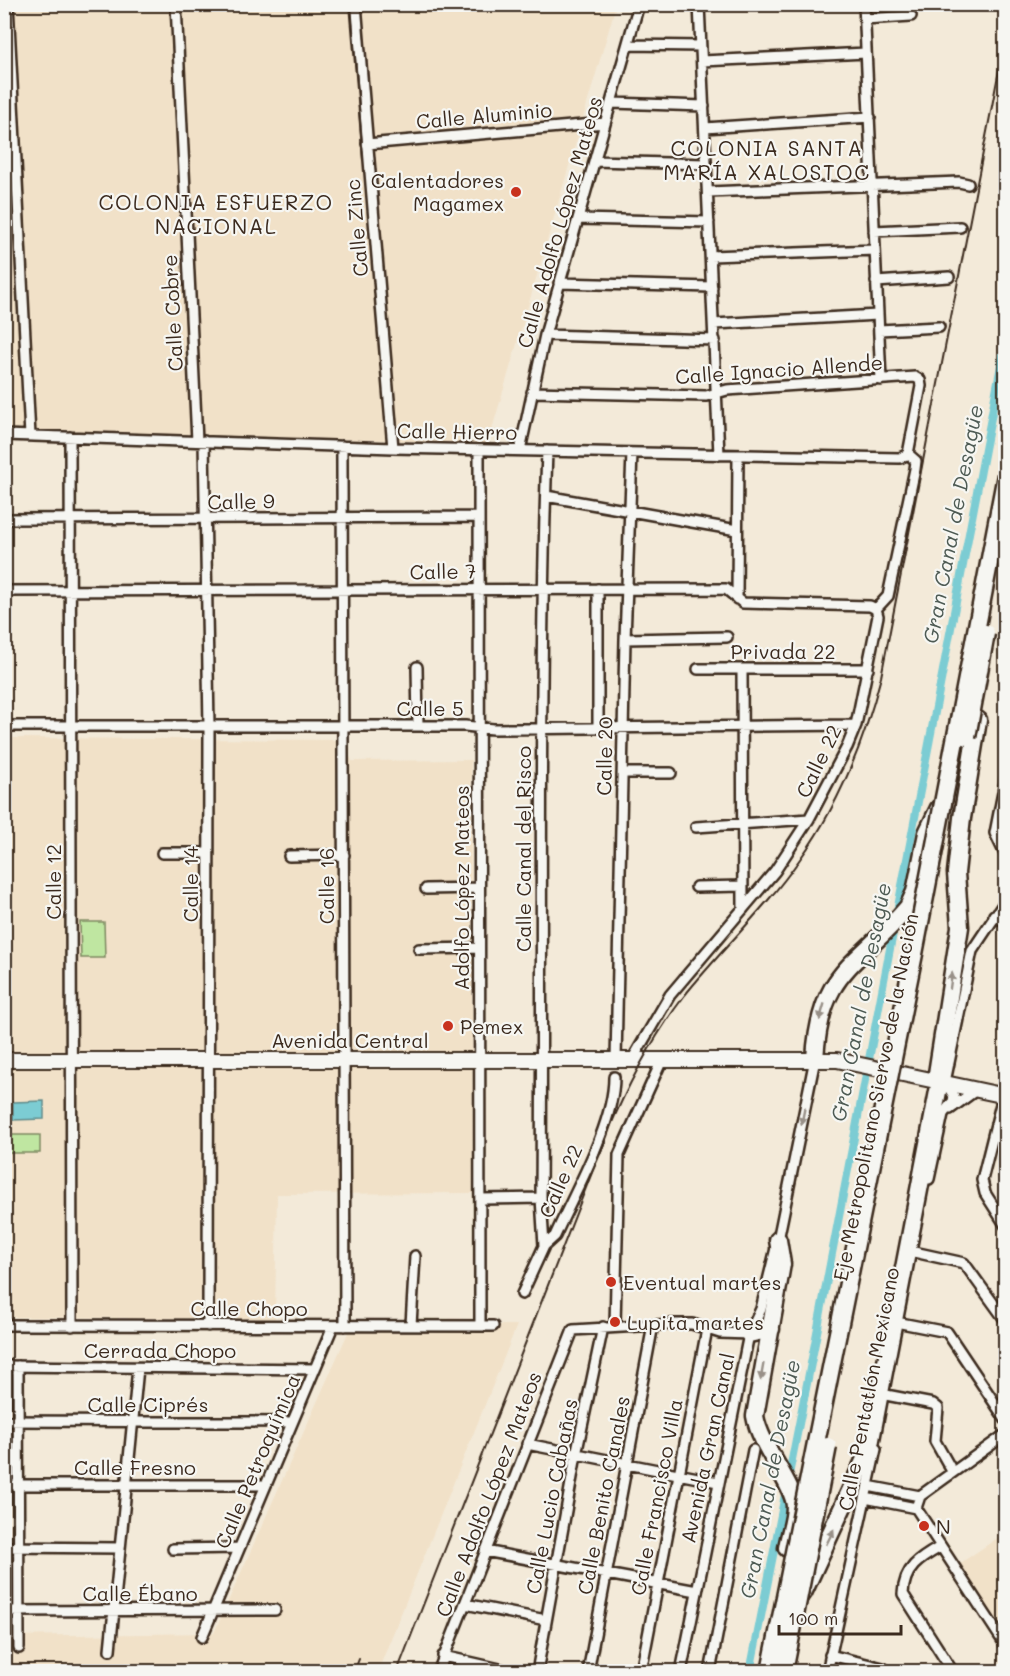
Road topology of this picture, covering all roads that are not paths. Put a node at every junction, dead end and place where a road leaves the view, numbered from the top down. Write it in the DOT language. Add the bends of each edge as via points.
graph roads {
  1 [pos="8,4"];
  2 [pos="176,4"];
  3 [pos="356,4"];
  4 [pos="639,4"];
  5 [pos="699,4"];
  6 [pos="864,4"];
  7 [pos="911,16"];
  8 [pos="865,19"];
  9 [pos="628,45"];
  10 [pos="701,46"];
  11 [pos="867,53"];
  12 [pos="702,60"];
  13 [pos="612,103"];
  14 [pos="704,106"];
  15 [pos="870,117"];
  16 [pos="605,123"];
  17 [pos="705,128"];
  18 [pos="367,144"];
  19 [pos="594,161"];
  20 [pos="706,164"];
  21 [pos="873,184"];
  22 [pos="968,184"];
  23 [pos="708,192"];
  24 [pos="578,219"];
  25 [pos="709,222"];
  26 [pos="960,227"];
  27 [pos="874,231"];
  28 [pos="875,250"];
  29 [pos="711,256"];
  30 [pos="949,277"];
  31 [pos="876,282"];
  32 [pos="559,283"];
  33 [pos="711,287"];
  34 [pos="878,315"];
  35 [pos="714,324"];
  36 [pos="939,327"];
  37 [pos="879,330"];
  38 [pos="545,335"];
  39 [pos="715,340"];
  40 [pos="881,380"];
  41 [pos="532,392"];
  42 [pos="717,393"];
  43 [pos="4,435"];
  44 [pos="30,436"];
  45 [pos="70,437"];
  46 [pos="201,441"];
  47 [pos="342,446"];
  48 [pos="393,448"];
  49 [pos="479,450"];
  50 [pos="520,450"];
  51 [pos="547,451"];
  52 [pos="632,453"];
  53 [pos="908,454"];
  54 [pos="719,455"];
  55 [pos="738,455"];
  56 [pos="1005,475"];
  57 [pos="546,496"];
  58 [pos="629,511"];
  59 [pos="341,517"];
  60 [pos="478,517"];
  61 [pos="4,519"];
  62 [pos="69,519"];
  63 [pos="205,520"];
  64 [pos="737,530"];
  65 [pos="1005,530"];
  66 [pos="478,588"];
  67 [pos="205,589"];
  68 [pos="541,589"];
  69 [pos="598,589"];
  70 [pos="627,589"];
  71 [pos="69,590"];
  72 [pos="4,591"];
  73 [pos="340,591"];
  74 [pos="737,599"];
  75 [pos="876,609"];
  76 [pos="727,637"];
  77 [pos="625,639"];
  78 [pos="417,667"];
  79 [pos="698,669"];
  80 [pos="868,669"];
  81 [pos="742,670"];
  82 [pos="979,674"];
  83 [pos="855,725"];
  84 [pos="4,726"];
  85 [pos="72,726"];
  86 [pos="209,726"];
  87 [pos="343,726"];
  88 [pos="418,726"];
  89 [pos="480,727"];
  90 [pos="598,727"];
  91 [pos="623,727"];
  92 [pos="742,727"];
  93 [pos="541,728"];
  94 [pos="622,773"];
  95 [pos="671,773"];
  96 [pos="1005,777"];
  97 [pos="944,799"];
  98 [pos="809,819"];
  99 [pos="742,824"];
  100 [pos="696,827"];
  101 [pos="162,853"];
  102 [pos="207,853"];
  103 [pos="344,855"];
  104 [pos="289,856"];
  105 [pos="1005,856"];
  106 [pos="743,886"];
  107 [pos="696,887"];
  108 [pos="479,888"];
  109 [pos="426,889"];
  110 [pos="1005,900"];
  111 [pos="743,909"];
  112 [pos="994,915"];
  113 [pos="1005,923"];
  114 [pos="479,948"];
  115 [pos="419,949"];
  116 [pos="208,1059"];
  117 [pos="479,1059"];
  118 [pos="542,1059"];
  119 [pos="815,1059"];
  120 [pos="4,1060"];
  121 [pos="70,1060"];
  122 [pos="343,1060"];
  123 [pos="616,1060"];
  124 [pos="632,1060"];
  125 [pos="662,1060"];
  126 [pos="614,1077"];
  127 [pos="940,1081"];
  128 [pos="976,1090"];
  129 [pos="1004,1096"];
  130 [pos="943,1114"];
  131 [pos="541,1198"];
  132 [pos="480,1199"];
  133 [pos="1005,1226"];
  134 [pos="778,1240"];
  135 [pos="544,1246"];
  136 [pos="914,1252"];
  137 [pos="415,1256"];
  138 [pos="522,1294"];
  139 [pos="1005,1321"];
  140 [pos="902,1323"];
  141 [pos="4,1325"];
  142 [pos="411,1325"];
  143 [pos="653,1325"];
  144 [pos="72,1326"];
  145 [pos="208,1326"];
  146 [pos="333,1326"];
  147 [pos="345,1326"];
  148 [pos="480,1326"];
  149 [pos="493,1326"];
  150 [pos="615,1326"];
  151 [pos="603,1328"];
  152 [pos="707,1329"];
  153 [pos="771,1329"];
  154 [pos="749,1334"];
  155 [pos="4,1366"];
  156 [pos="18,1366"];
  157 [pos="138,1368"];
  158 [pos="315,1369"];
  159 [pos="886,1395"];
  160 [pos="1005,1420"];
  161 [pos="4,1421"];
  162 [pos="19,1421"];
  163 [pos="132,1422"];
  164 [pos="291,1422"];
  165 [pos="1005,1434"];
  166 [pos="527,1444"];
  167 [pos="753,1450"];
  168 [pos="576,1455"];
  169 [pos="626,1465"];
  170 [pos="952,1471"];
  171 [pos="677,1476"];
  172 [pos="718,1482"];
  173 [pos="4,1485"];
  174 [pos="19,1485"];
  175 [pos="126,1485"];
  176 [pos="265,1485"];
  177 [pos="868,1486"];
  178 [pos="920,1496"];
  179 [pos="865,1498"];
  180 [pos="916,1508"];
  181 [pos="4,1547"];
  182 [pos="19,1547"];
  183 [pos="940,1547"];
  184 [pos="120,1548"];
  185 [pos="239,1548"];
  186 [pos="173,1549"];
  187 [pos="484,1551"];
  188 [pos="556,1565"];
  189 [pos="606,1574"];
  190 [pos="657,1584"];
  191 [pos="697,1591"];
  192 [pos="465,1604"];
  193 [pos="796,1609"];
  194 [pos="214,1610"];
  195 [pos="275,1610"];
  196 [pos="4,1611"];
  197 [pos="18,1611"];
  198 [pos="114,1611"];
  199 [pos="546,1620"];
  200 [pos="202,1638"];
  201 [pos="777,1645"];
  202 [pos="1005,1646"];
  203 [pos="19,1648"];
  204 [pos="110,1650"];
  205 [pos="830,1655"];
  206 [pos="443,1656"];
  207 [pos="483,1669"];
  208 [pos="884,1670"];
  209 [pos="438,1671"];
  210 [pos="513,1671"];
  211 [pos="537,1671"];
  212 [pos="588,1671"];
  213 [pos="641,1671"];
  214 [pos="681,1671"];
  215 [pos="710,1671"];
  216 [pos="770,1671"];
  217 [pos="784,1671"];
  218 [pos="827,1671"];
  219 [pos="953,1671"];
  1 -- 44 [label="street"];
  2 -- 46 [label="street, Calle Cobre"];
  3 -- 18 [label="street, Calle Zinc"];
  4 -- 9 [label="street, Calle Adolfo López Mateos"];
  5 -- 10 [label="street"];
  6 -- 8 [label="street"];
  7 -- 8 [label="street"];
  8 -- 11 [label="street"];
  9 -- 10 [label="street"];
  9 -- 13 [label="street, Calle Adolfo López Mateos"];
  10 -- 12 [label="street"];
  11 -- 12 [label="street"];
  11 -- 15 [label="street"];
  12 -- 14 [label="street"];
  13 -- 14 [label="street"];
  13 -- 16 [label="street, Calle Adolfo López Mateos"];
  14 -- 17 [label="street"];
  15 -- 17 [label="street"];
  15 -- 21 [label="street"];
  16 -- 18 [label="street, Calle Aluminio"];
  16 -- 19 [label="street, Calle Adolfo López Mateos"];
  17 -- 20 [label="street"];
  18 -- 48 [label="street, Calle Zinc"];
  19 -- 20 [label="street"];
  19 -- 24 [label="street, Calle Adolfo López Mateos"];
  20 -- 23 [label="street"];
  21 -- 22 [label="street"];
  21 -- 23 [label="street"];
  21 -- 27 [label="street"];
  23 -- 25 [label="street"];
  24 -- 25 [label="street"];
  24 -- 32 [label="street, Calle Adolfo López Mateos"];
  25 -- 29 [label="street"];
  26 -- 27 [label="street"];
  27 -- 28 [label="street"];
  28 -- 29 [label="street"];
  28 -- 31 [label="street"];
  29 -- 33 [label="street"];
  30 -- 31 [label="street"];
  31 -- 34 [label="street"];
  32 -- 33 [label="street"];
  32 -- 38 [label="street, Calle Adolfo López Mateos"];
  33 -- 35 [label="street"];
  34 -- 35 [label="street"];
  34 -- 37 [label="street"];
  35 -- 39 [label="street"];
  36 -- 37 [label="street"];
  37 -- 40 [label="street"];
  38 -- 39 [label="street"];
  38 -- 41 [label="street, Calle Adolfo López Mateos"];
  39 -- 42 [label="street"];
  40 -- 42 [label="street, Calle Ignacio Allende"];
  40 -- 53 [label="street, Calle Ignacio Allende" via="920,380"];
  41 -- 42 [label="street, Calle Ignacio Allende" via="706,396"];
  41 -- 50 [label="street, Calle Adolfo López Mateos"];
  42 -- 54 [label="street"];
  43 -- 44 [label="street, Calle Hierro"];
  44 -- 45 [label="street, Calle Hierro"];
  45 -- 46 [label="street, Calle Hierro"];
  45 -- 62 [label="street, Calle 12"];
  46 -- 47 [label="street, Calle Hierro"];
  46 -- 63 [label="street, Calle 14"];
  47 -- 48 [label="street, Calle Hierro"];
  47 -- 59 [label="street, Calle 16"];
  48 -- 49 [label="street, Calle Hierro"];
  49 -- 50 [label="street, Calle Hierro"];
  49 -- 60 [label="street, Adolfo López Mateos"];
  50 -- 51 [label="street, Calle Hierro"];
  51 -- 52 [label="street, Calle Hierro"];
  51 -- 57 [label="street, Calle Canal del Risco"];
  52 -- 54 [label="street, Calle Hierro"];
  52 -- 58 [label="street, Calle 20"];
  53 -- 55 [label="street, Calle Hierro" via="900,458"];
  53 -- 75 [label="street" via="916,461 915,469 888,596"];
  54 -- 55 [label="street, Calle Hierro"];
  55 -- 64 [label="street"];
  56 -- 97 [label="highway, Eje Metropolitano Siervo de la Nación, bridge"];
  57 -- 58 [label="street"];
  57 -- 68 [label="street, Calle Canal del Risco"];
  58 -- 64 [label="street"];
  58 -- 70 [label="street, Calle 20"];
  59 -- 60 [label="street, Calle 9"];
  59 -- 63 [label="street, Calle 9"];
  59 -- 73 [label="street, Calle 16"];
  60 -- 66 [label="street, Adolfo López Mateos"];
  61 -- 62 [label="street, Calle 9"];
  62 -- 63 [label="street, Calle 9"];
  62 -- 71 [label="street, Calle 12"];
  63 -- 67 [label="street, Calle 14"];
  64 -- 74 [label="street"];
  65 -- 82 [label="highway, Eje Metropolitano Siervo de la Nación, bridge"];
  66 -- 68 [label="street, Calle 7"];
  66 -- 73 [label="street, Calle 7"];
  66 -- 89 [label="street, Adolfo López Mateos"];
  67 -- 71 [label="street, Calle 7"];
  67 -- 73 [label="street, Calle 7"];
  67 -- 86 [label="street, Calle 14"];
  68 -- 69 [label="street, Calle 7"];
  68 -- 93 [label="street, Calle Canal del Risco"];
  69 -- 70 [label="street, Calle 7"];
  69 -- 90 [label="street"];
  70 -- 74 [label="street, Calle 7" via="726,589"];
  70 -- 77 [label="street, Calle 20"];
  71 -- 72 [label="street, Calle 7"];
  71 -- 85 [label="street, Calle 12"];
  73 -- 87 [label="street, Calle 16"];
  74 -- 75 [label="street, Calle 7" via="743,603"];
  75 -- 80 [label="street, Calle 22"];
  76 -- 77 [label="street"];
  77 -- 91 [label="street, Calle 20"];
  78 -- 88 [label="street"];
  79 -- 81 [label="street, Privada 22"];
  80 -- 81 [label="street, Privada 22"];
  80 -- 83 [label="street, Calle 22"];
  81 -- 92 [label="street"];
  127 -- 82 [label="highway, one-way, bridge" via="960,927 956,873 980,703"];
  82 -- 193 [label="highway, Eje Metropolitano Siervo de la Nación, bridge"];
  83 -- 92 [label="street, Calle 5"];
  83 -- 98 [label="street, Calle 22"];
  84 -- 85 [label="street, Calle 5"];
  85 -- 86 [label="street, Calle 5"];
  85 -- 121 [label="street, Calle 12"];
  86 -- 87 [label="street, Calle 5"];
  86 -- 102 [label="street, Calle 14"];
  87 -- 88 [label="street, Calle 5"];
  87 -- 103 [label="street, Calle 16"];
  88 -- 89 [label="street, Calle 5"];
  89 -- 93 [label="street, Calle 5"];
  89 -- 108 [label="street, Adolfo López Mateos"];
  90 -- 91 [label="street, Calle 5"];
  90 -- 93 [label="street, Calle 5"];
  91 -- 92 [label="street, Calle 5"];
  91 -- 94 [label="street, Calle 20"];
  92 -- 99 [label="street"];
  93 -- 118 [label="street, Calle Canal del Risco"];
  94 -- 95 [label="street"];
  94 -- 123 [label="street, Calle 20"];
  96 -- 105 [label="street" via="995,833"];
  97 -- 119 [label="highway, one-way, bridge" via="927,833 915,892 908,907 831,987 823,1005"];
  97 -- 201 [label="highway, Eje Metropolitano Siervo de la Nación, bridge"];
  98 -- 99 [label="street"];
  98 -- 111 [label="street, Calle 22" via="775,871"];
  99 -- 100 [label="street"];
  99 -- 106 [label="street"];
  101 -- 102 [label="street"];
  102 -- 116 [label="street, Calle 14"];
  103 -- 104 [label="street"];
  103 -- 122 [label="street, Calle 16"];
  106 -- 107 [label="street"];
  106 -- 111 [label="street"];
  108 -- 109 [label="street"];
  108 -- 114 [label="street, Adolfo López Mateos"];
  110 -- 112 [label="street"];
  111 -- 124 [label="street, Calle 22" via="670,995"];
  112 -- 113 [label="street"];
  112 -- 127 [label="street" via="972,951"];
  114 -- 115 [label="street"];
  114 -- 117 [label="street, Adolfo López Mateos"];
  116 -- 121 [label="street, Avenida Central"];
  116 -- 122 [label="street, Avenida Central"];
  116 -- 145 [label="street, Calle 14"];
  117 -- 118 [label="street, Avenida Central"];
  117 -- 122 [label="street, Avenida Central"];
  117 -- 132 [label="street, Adolfo López Mateos"];
  118 -- 123 [label="street, Avenida Central"];
  118 -- 131 [label="street, Calle Canal del Risco"];
  119 -- 125 [label="street, Avenida Central"];
  119 -- 127 [label="street, Avenida Central"];
  119 -- 134 [label="street, Avenida Gran Canal, one-way"];
  120 -- 121 [label="street, Avenida Central"];
  121 -- 144 [label="street, Calle 12"];
  122 -- 147 [label="street, Calle 16"];
  123 -- 124 [label="street, Avenida Central"];
  124 -- 125 [label="street, Avenida Central"];
  125 -- 150 [label="street" via="619,1155"];
  126 -- 135 [label="street, Calle 22" via="614,1099 604,1126 555,1236"];
  127 -- 128 [label="street, Avenida Central"];
  127 -- 130 [label="street, Calle Pentatlón Mexicano" via="954,1096"];
  193 -- 127 [label="highway, one-way, bridge" via="869,1450"];
  128 -- 129 [label="street, Avenida Central"];
  128 -- 130 [label="street"];
  129 -- 133 [label="street" via="982,1180 987,1197"];
  130 -- 136 [label="street, Calle Pentatlón Mexicano"];
  131 -- 132 [label="street"];
  131 -- 135 [label="street, Calle Canal del Risco"];
  132 -- 148 [label="street, Adolfo López Mateos"];
  134 -- 153 [label="highway" via="782,1264"];
  134 -- 154 [label="street, Avenida Gran Canal" via="761,1309"];
  135 -- 138 [label="street, Calle 22"];
  136 -- 139 [label="street" via="964,1263"];
  136 -- 140 [label="street, Calle Pentatlón Mexicano"];
  137 -- 142 [label="street"];
  140 -- 159 [label="street, Calle Pentatlón Mexicano"];
  140 -- 160 [label="street" via="947,1332"];
  141 -- 144 [label="street, Calle Chopo"];
  142 -- 147 [label="street, Calle Chopo"];
  142 -- 148 [label="street, Calle Chopo"];
  143 -- 150 [label="street"];
  143 -- 152 [label="street" via="692,1324"];
  143 -- 169 [label="street, Calle Benito Canales"];
  144 -- 145 [label="street, Calle Chopo"];
  145 -- 146 [label="street, Calle Chopo"];
  146 -- 147 [label="street, Calle Chopo"];
  146 -- 158 [label="street, Calle Petroquímica"];
  148 -- 149 [label="street, Calle Chopo"];
  150 -- 151 [label="street"];
  151 -- 166 [label="street, Calle Adolfo López Mateos" via="573,1330"];
  151 -- 168 [label="street, Calle Lucio Cabañas"];
  152 -- 154 [label="street"];
  152 -- 171 [label="street, Calle Francisco Villa"];
  153 -- 154 [label="highway"];
  153 -- 201 [label="highway, one-way, bridge" via="755,1416 761,1439 795,1506 779,1588"];
  154 -- 172 [label="street, Avenida Gran Canal"];
  155 -- 156 [label="street, Cerrada Chopo"];
  156 -- 157 [label="street, Cerrada Chopo"];
  156 -- 162 [label="street"];
  157 -- 158 [label="street, Cerrada Chopo"];
  157 -- 163 [label="street"];
  158 -- 164 [label="street, Calle Petroquímica"];
  159 -- 170 [label="street" via="936,1406 939,1414 935,1441"];
  159 -- 177 [label="street, Calle Pentatlón Mexicano"];
  161 -- 162 [label="street, Calle Ciprés"];
  162 -- 163 [label="street, Calle Ciprés"];
  162 -- 174 [label="street"];
  163 -- 164 [label="street, Calle Ciprés"];
  163 -- 175 [label="street"];
  164 -- 176 [label="street, Calle Petroquímica"];
  165 -- 170 [label="street"];
  166 -- 168 [label="street"];
  166 -- 187 [label="street, Calle Adolfo López Mateos"];
  167 -- 215 [label="street"];
  168 -- 169 [label="street"];
  168 -- 188 [label="street, Calle Lucio Cabañas"];
  169 -- 171 [label="street"];
  169 -- 189 [label="street, Calle Benito Canales"];
  170 -- 178 [label="street"];
  171 -- 172 [label="street"];
  171 -- 190 [label="street, Calle Francisco Villa"];
  172 -- 191 [label="street, Avenida Gran Canal"];
  173 -- 174 [label="street, Calle Fresno"];
  174 -- 175 [label="street, Calle Fresno"];
  174 -- 182 [label="street"];
  175 -- 176 [label="street, Calle Fresno"];
  175 -- 184 [label="street"];
  176 -- 185 [label="street, Calle Petroquímica"];
  177 -- 178 [label="street"];
  177 -- 179 [label="street, Calle Pentatlón Mexicano"];
  178 -- 180 [label="street"];
  179 -- 180 [label="street"];
  179 -- 205 [label="street, Calle Pentatlón Mexicano"];
  180 -- 183 [label="street"];
  181 -- 182 [label="street"];
  182 -- 184 [label="street"];
  182 -- 197 [label="street"];
  183 -- 202 [label="street"];
  183 -- 219 [label="street" via="911,1566 903,1594"];
  184 -- 198 [label="street"];
  185 -- 186 [label="street"];
  185 -- 194 [label="street, Calle Petroquímica"];
  187 -- 188 [label="street"];
  187 -- 192 [label="street, Calle Adolfo López Mateos"];
  188 -- 189 [label="street"];
  188 -- 199 [label="street, Calle Lucio Cabañas"];
  189 -- 190 [label="street"];
  189 -- 212 [label="street, Calle Benito Canales"];
  190 -- 191 [label="street"];
  190 -- 213 [label="street, Calle Francisco Villa"];
  191 -- 214 [label="street, Avenida Gran Canal"];
  192 -- 199 [label="street"];
  192 -- 206 [label="street, Calle Adolfo López Mateos"];
  193 -- 217 [label="highway, Eje Metropolitano Siervo de la Nación, bridge"];
  194 -- 195 [label="street, Calle Ébano"];
  194 -- 198 [label="street, Calle Ébano"];
  194 -- 200 [label="street, Calle Petroquímica"];
  196 -- 197 [label="street, Calle Ébano"];
  197 -- 198 [label="street, Calle Ébano"];
  197 -- 203 [label="street"];
  198 -- 204 [label="street"];
  199 -- 211 [label="street, Calle Lucio Cabañas"];
  201 -- 216 [label="highway, Eje Metropolitano Siervo de la Nación, bridge"];
  205 -- 208 [label="street"];
  205 -- 218 [label="street, Calle Pentatlón Mexicano"];
  206 -- 207 [label="street"];
  206 -- 209 [label="street, Calle Adolfo López Mateos"];
  207 -- 210 [label="street"];
}
